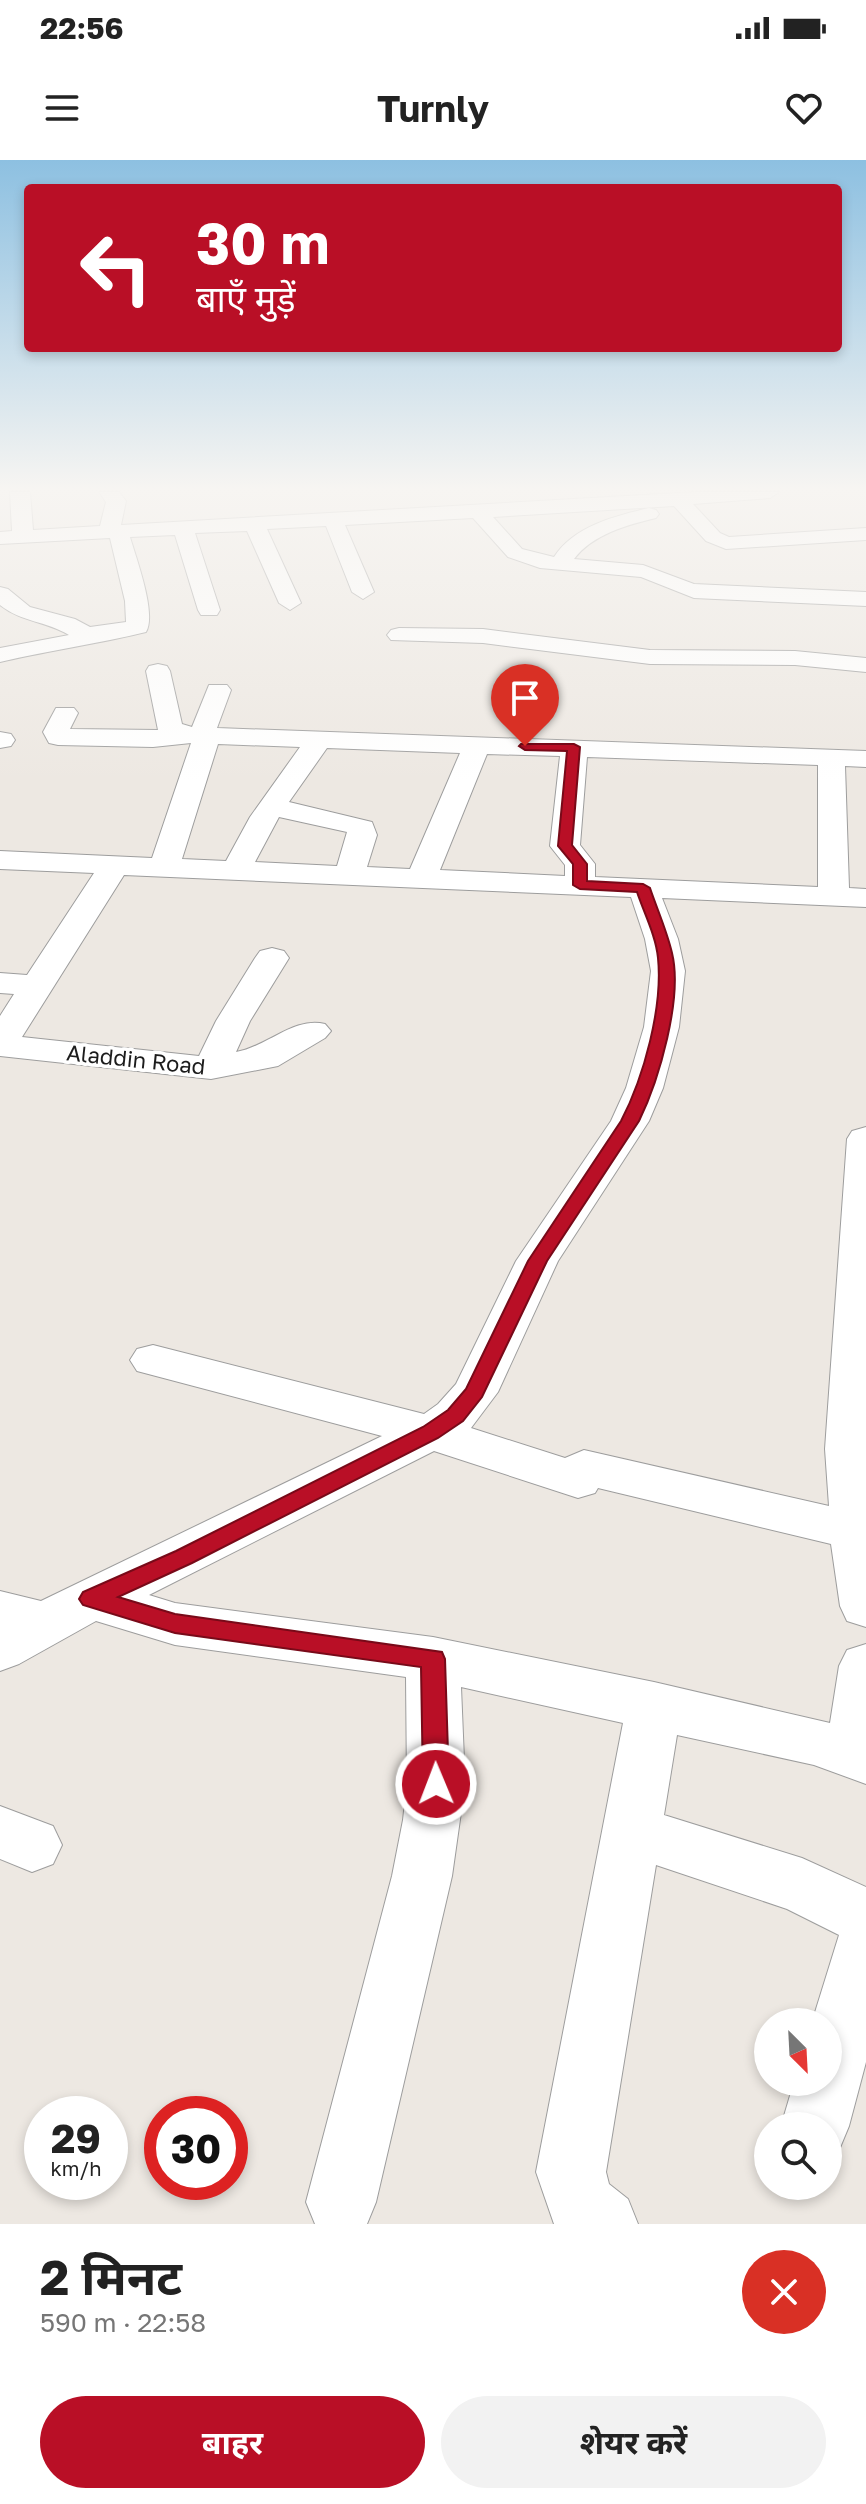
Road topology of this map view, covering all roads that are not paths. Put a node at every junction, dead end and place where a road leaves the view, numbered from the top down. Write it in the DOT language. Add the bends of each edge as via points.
graph roads {
  1 [pos="137,588"];
  2 [pos="202,588"];
  3 [pos="283,588"];
  4 [pos="362,588"];
  5 [pos="616,588"];
  6 [pos="682,588"];
  7 [pos="686,590"];
  8 [pos="363,592"];
  9 [pos="0,594"];
  10 [pos="866,599"];
  11 [pos="290,603"];
  12 [pos="209,610"];
  13 [pos="90,635"];
  14 [pos="399,635"];
  15 [pos="0,655"];
  16 [pos="866,665"];
  17 [pos="158,671"];
  18 [pos="218,690"];
  19 [pos="65,713"];
  20 [pos="197,735"];
  21 [pos="319,740"];
  22 [pos="477,745"];
  23 [pos="574,747"];
  24 [pos="831,758"];
  25 [pos="866,759"];
  26 [pos="273,807"];
  27 [pos="533,859"];
  28 [pos="0,860"];
  29 [pos="115,865"];
  30 [pos="427,865"];
  31 [pos="164,867"];
  32 [pos="236,870"];
  33 [pos="349,875"];
  34 [pos="580,885"];
  35 [pos="643,888"];
  36 [pos="834,896"];
  37 [pos="866,898"];
  38 [pos="272,958"];
  39 [pos="0,983"];
  40 [pos="37,986"];
  41 [pos="313,1031"];
  42 [pos="0,1044"];
  43 [pos="211,1068"];
  44 [pos="866,1139"];
  45 [pos="153,1360"];
  46 [pos="430,1432"];
  47 [pos="855,1531"];
  48 [pos="91,1599"];
  49 [pos="866,1606"];
  50 [pos="22,1617"];
  51 [pos="0,1649"];
  52 [pos="433,1659"];
  53 [pos="654,1705"];
  54 [pos="862,1717"];
  55 [pos="631,1831"];
  56 [pos="866,1917"];
  57 [pos="866,1945"];
  58 [pos="842,2031"];
  59 [pos="341,2202"];
  60 [pos="603,2224"];
  1 -- 13 [label="street" via="139,626"];
  2 -- 12 [label="street"];
  3 -- 11 [label="street"];
  4 -- 8 [label="street"];
  5 -- 7 [label="street"];
  6 -- 7 [label="street"];
  7 -- 10 [label="street"];
  9 -- 13 [label="street" via="22,612"];
  13 -- 15 [label="street" via="87,640"];
  14 -- 16 [label="street" via="483,636 650,657 795,658"];
  17 -- 20 [label="street" via="170,728"];
  18 -- 20 [label="street"];
  19 -- 20 [label="street" via="56,735 64,738"];
  20 -- 21 [label="street"];
  20 -- 31 [label="street"];
  21 -- 22 [label="street"];
  21 -- 26 [label="street"];
  22 -- 23 [label="street"];
  22 -- 30 [label="street"];
  23 -- 24 [label="street"];
  23 -- 34 [label="street" via="565,846 580,864"];
  24 -- 25 [label="street"];
  24 -- 36 [label="street"];
  26 -- 32 [label="street"];
  26 -- 33 [label="street" via="362,828"];
  27 -- 30 [label="street"];
  28 -- 29 [label="street"];
  29 -- 31 [label="street"];
  29 -- 40 [label="street"];
  30 -- 33 [label="street"];
  30 -- 34 [label="street"];
  31 -- 32 [label="street"];
  32 -- 33 [label="street"];
  34 -- 35 [label="street"];
  35 -- 36 [label="street"];
  35 -- 46 [label="street" via="668,972 642,1097 537,1261 475,1392 455,1416"];
  36 -- 37 [label="street"];
  38 -- 43 [label="street"];
  39 -- 40 [label="street"];
  40 -- 42 [label="street"];
  41 -- 43 [label="street, Aladdin Road" via="265,1058"];
  42 -- 43 [label="street, Aladdin Road"];
  44 -- 47 [label="street" via="849,1449"];
  45 -- 46 [label="street"];
  46 -- 47 [label="street" via="581,1474"];
  46 -- 48 [label="street"];
  47 -- 49 [label="street"];
  48 -- 50 [label="street"];
  48 -- 52 [label="street" via="175,1624"];
  50 -- 51 [label="street"];
  52 -- 53 [label="street"];
  52 -- 59 [label="street" via="432,1820"];
  53 -- 54 [label="street" via="817,1742"];
  53 -- 55 [label="street"];
  55 -- 56 [label="street" via="802,1886"];
  55 -- 60 [label="street" via="571,2172 578,2202"];
  57 -- 58 [label="street"];
}
